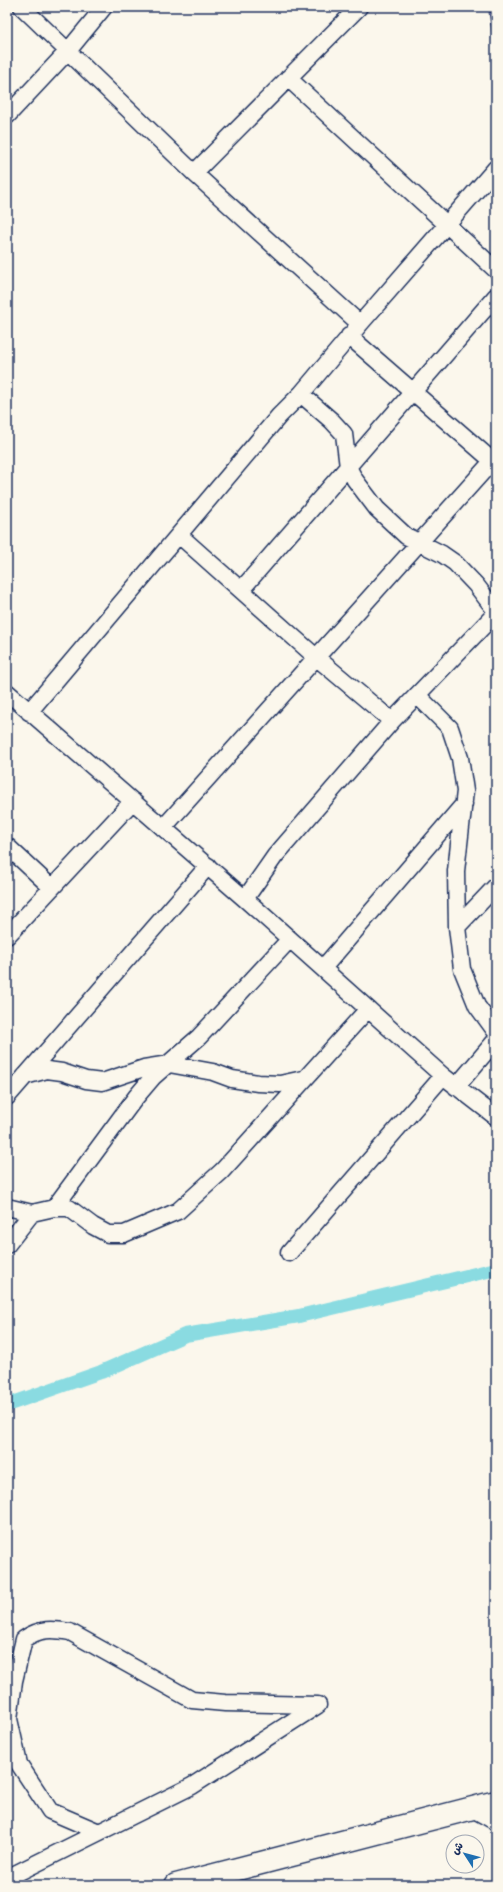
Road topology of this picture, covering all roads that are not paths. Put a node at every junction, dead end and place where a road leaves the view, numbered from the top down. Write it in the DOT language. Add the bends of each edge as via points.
graph roads {
  1 [pos="22,7"];
  2 [pos="104,7"];
  3 [pos="359,7"];
  4 [pos="68,51"];
  5 [pos="288,78"];
  6 [pos="7,116"];
  7 [pos="496,168"];
  8 [pos="194,173"];
  9 [pos="447,224"];
  10 [pos="496,270"];
  11 [pos="496,296"];
  12 [pos="354,330"];
  13 [pos="412,391"];
  14 [pos="301,394"];
  15 [pos="495,461"];
  16 [pos="348,467"];
  17 [pos="179,535"];
  18 [pos="418,542"];
  19 [pos="241,590"];
  20 [pos="496,612"];
  21 [pos="316,658"];
  22 [pos="7,692"];
  23 [pos="417,695"];
  24 [pos="29,712"];
  25 [pos="392,721"];
  26 [pos="133,801"];
  27 [pos="464,804"];
  28 [pos="163,828"];
  29 [pos="7,846"];
  30 [pos="208,866"];
  31 [pos="496,886"];
  32 [pos="52,888"];
  33 [pos="245,899"];
  34 [pos="457,927"];
  35 [pos="7,936"];
  36 [pos="290,939"];
  37 [pos="323,968"];
  38 [pos="368,1009"];
  39 [pos="496,1032"];
  40 [pos="496,1040"];
  41 [pos="169,1064"];
  42 [pos="25,1076"];
  43 [pos="443,1076"];
  44 [pos="303,1079"];
  45 [pos="456,1087"];
  46 [pos="7,1097"];
  47 [pos="496,1116"];
  48 [pos="7,1207"];
  49 [pos="54,1208"];
  50 [pos="32,1213"];
  51 [pos="7,1245"];
  52 [pos="289,1253"];
  53 [pos="496,1802"];
  54 [pos="471,1808"];
  55 [pos="496,1822"];
  56 [pos="99,1832"];
  57 [pos="7,1878"];
  58 [pos="176,1885"];
  1 -- 4 [label="street"];
  2 -- 4 [label="street"];
  3 -- 5 [label="street"];
  4 -- 6 [label="street"];
  4 -- 8 [label="street"];
  5 -- 8 [label="street"];
  5 -- 9 [label="street"];
  7 -- 9 [label="street"];
  8 -- 12 [label="street"];
  9 -- 10 [label="street"];
  9 -- 12 [label="street"];
  11 -- 13 [label="street"];
  12 -- 13 [label="street"];
  12 -- 14 [label="street"];
  13 -- 15 [label="street"];
  13 -- 16 [label="street"];
  14 -- 16 [label="street" via="344,434"];
  14 -- 17 [label="street" via="279,416"];
  15 -- 18 [label="street"];
  16 -- 18 [label="street" via="377,509 406,536"];
  16 -- 19 [label="street"];
  17 -- 19 [label="street"];
  17 -- 24 [label="street"];
  18 -- 20 [label="street" via="456,563"];
  18 -- 21 [label="street"];
  19 -- 21 [label="street"];
  20 -- 23 [label="street"];
  21 -- 25 [label="street"];
  21 -- 28 [label="street"];
  22 -- 24 [label="street"];
  23 -- 25 [label="street"];
  23 -- 27 [label="street" via="450,728 460,758 465,790"];
  24 -- 26 [label="street"];
  25 -- 33 [label="street" via="275,856"];
  26 -- 28 [label="street"];
  26 -- 32 [label="street"];
  27 -- 34 [label="street" via="456,871"];
  27 -- 37 [label="street"];
  28 -- 30 [label="street"];
  29 -- 32 [label="street"];
  30 -- 33 [label="street"];
  30 -- 42 [label="street"];
  31 -- 34 [label="street"];
  32 -- 35 [label="street"];
  33 -- 36 [label="street"];
  34 -- 39 [label="street" via="462,969 477,1006"];
  36 -- 37 [label="street"];
  36 -- 41 [label="street" via="199,1037"];
  37 -- 38 [label="street"];
  38 -- 43 [label="street"];
  38 -- 44 [label="street"];
  40 -- 45 [label="street"];
  41 -- 42 [label="street" via="144,1068 102,1082 47,1070"];
  41 -- 44 [label="street" via="258,1083 280,1084"];
  41 -- 49 [label="street" via="153,1077 136,1097"];
  42 -- 46 [label="street"];
  43 -- 45 [label="street"];
  43 -- 52 [label="street"];
  44 -- 49 [label="street" via="222,1171 178,1211 124,1234 108,1234 69,1208"];
  45 -- 47 [label="street"];
  48 -- 50 [label="street"];
  49 -- 50 [label="street"];
  50 -- 51 [label="street"];
  53 -- 54 [label="highway"];
  54 -- 55 [label="street"];
  54 -- 58 [label="highway"];
  56 -- 56 [label="street" via="50,1811 19,1764 9,1718 24,1639 35,1632 70,1632 192,1700 318,1705 192,1786"];
  56 -- 57 [label="street"];
}
